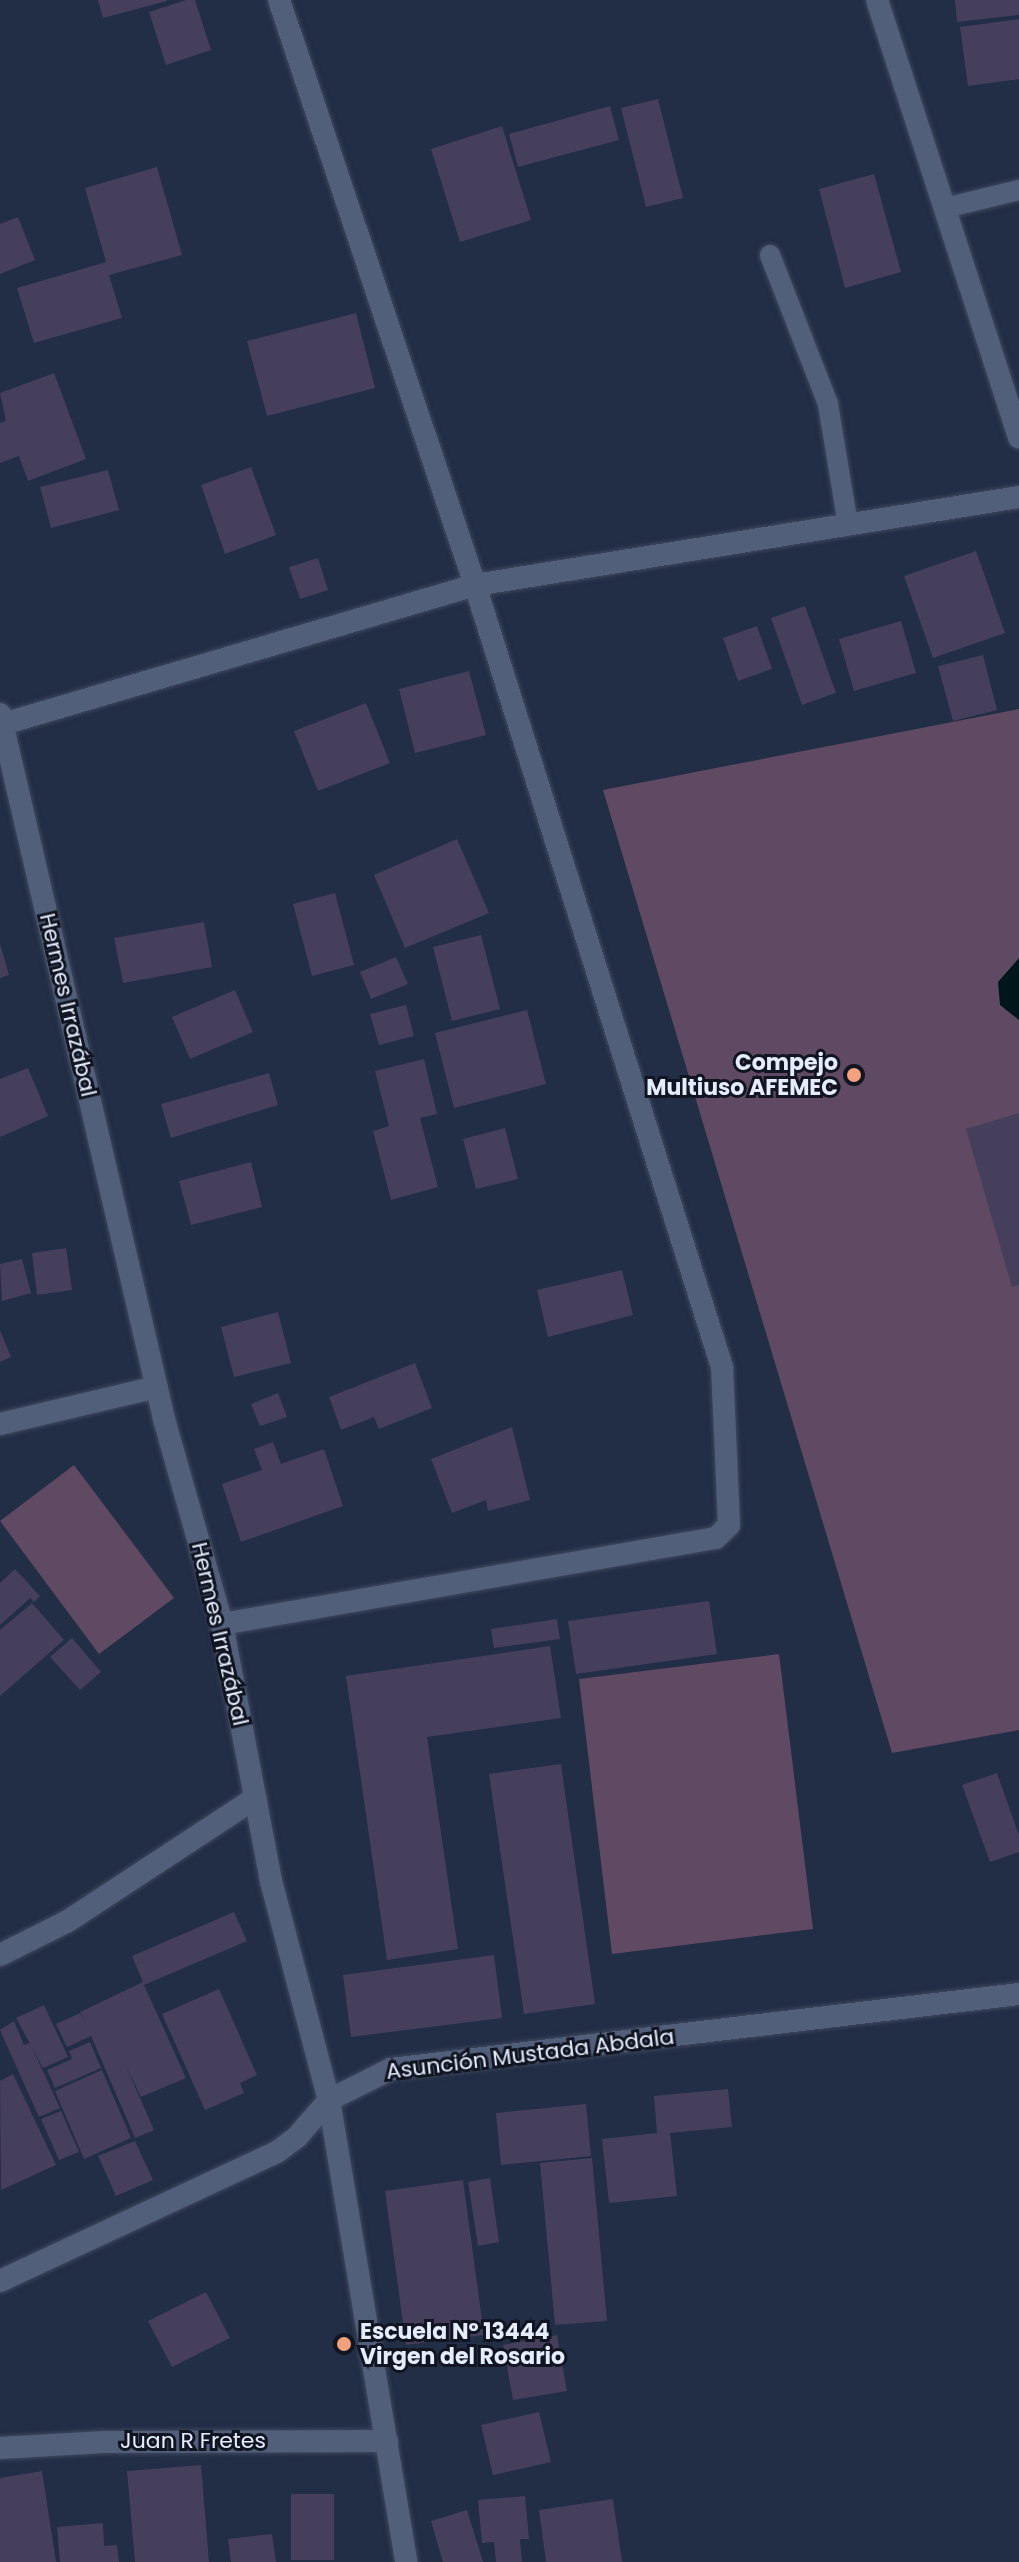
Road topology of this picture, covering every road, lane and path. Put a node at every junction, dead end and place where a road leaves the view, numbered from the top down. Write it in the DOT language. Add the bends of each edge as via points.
graph roads {
  1 [pos="279,0"];
  2 [pos="877,0"];
  3 [pos="1019,190"];
  4 [pos="945,208"];
  5 [pos="770,255"];
  6 [pos="1019,438"];
  7 [pos="1019,497"];
  8 [pos="848,525"];
  9 [pos="475,585"];
  10 [pos="2,719"];
  11 [pos="7,773"];
  12 [pos="157,1387"];
  13 [pos="0,1424"];
  14 [pos="222,1624"];
  15 [pos="255,1798"];
  16 [pos="0,1955"];
  17 [pos="1019,1994"];
  18 [pos="329,2100"];
  19 [pos="0,2281"];
  20 [pos="387,2441"];
  21 [pos="0,2448"];
  22 [pos="406,2562"];
  1 -- 9 [label="street"];
  2 -- 4 [label="street"];
  3 -- 4 [label="lane"];
  4 -- 6 [label="street"];
  5 -- 8 [label="lane" via="828,404"];
  7 -- 8 [label="street"];
  8 -- 9 [label="street"];
  9 -- 10 [label="street"];
  9 -- 14 [label="street" via="722,1367 729,1525 716,1538"];
  10 -- 11 [label="street, Hermes Irrazábal"];
  11 -- 12 [label="street, Hermes Irrazábal"];
  12 -- 13 [label="street"];
  12 -- 14 [label="street, Hermes Irrazábal"];
  14 -- 15 [label="street, Hermes Irrazábal"];
  15 -- 16 [label="street" via="68,1921"];
  15 -- 18 [label="street, Hermes Irrazábal" via="271,1881"];
  17 -- 18 [label="street, Asunción Mustada Abdala" via="391,2069"];
  18 -- 19 [label="street, Asunción Mustada Abdala" via="277,2152"];
  18 -- 20 [label="street, Hermes Irrazábal"];
  20 -- 21 [label="street, Juan R Fretes" via="89,2442"];
  20 -- 22 [label="street, Hermes Irrazábal"];
}
